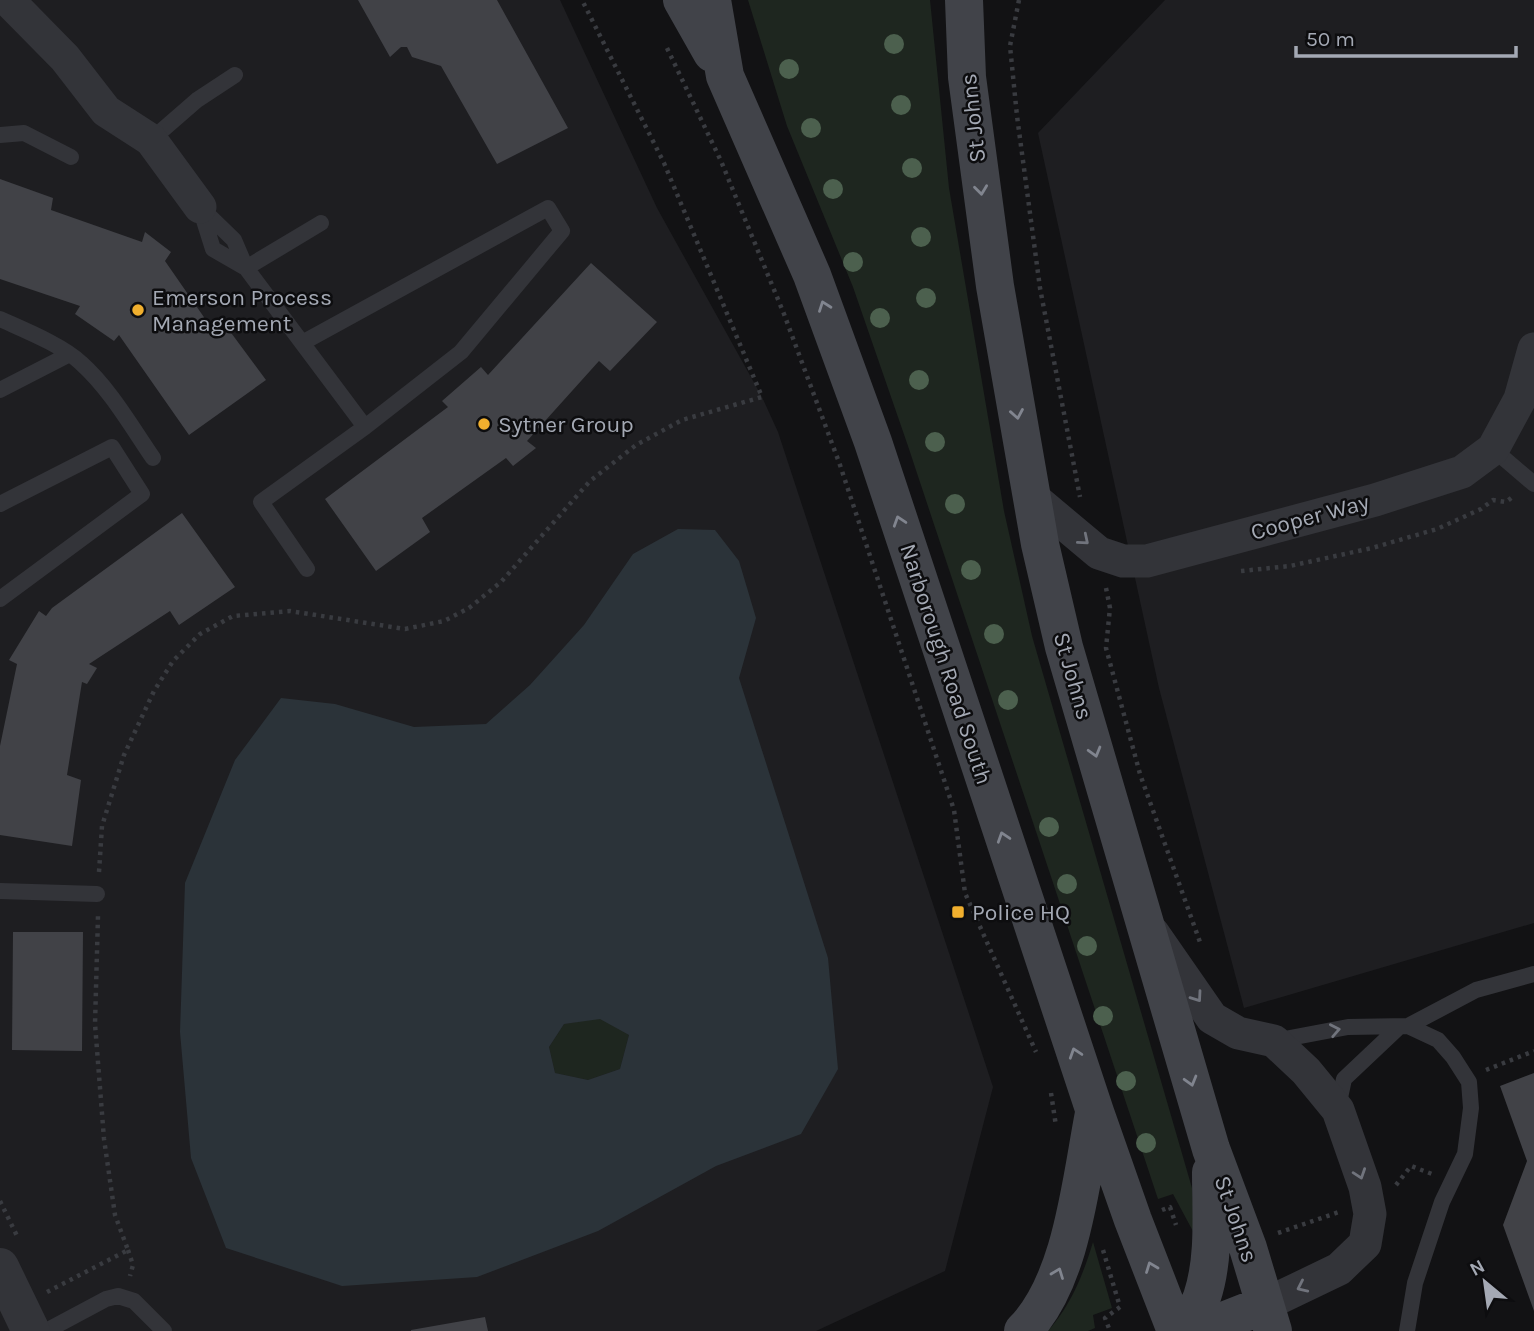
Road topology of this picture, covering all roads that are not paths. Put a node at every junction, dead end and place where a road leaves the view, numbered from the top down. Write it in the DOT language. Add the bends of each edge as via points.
graph roads {
  1 [pos="682,0"];
  2 [pos="712,0"];
  3 [pos="965,4"];
  4 [pos="10,8"];
  5 [pos="235,75"];
  6 [pos="725,76"];
  7 [pos="0,135"];
  8 [pos="151,140"];
  9 [pos="71,157"];
  10 [pos="200,207"];
  11 [pos="321,223"];
  12 [pos="246,268"];
  13 [pos="0,319"];
  14 [pos="302,343"];
  15 [pos="1534,349"];
  16 [pos="68,355"];
  17 [pos="0,390"];
  18 [pos="365,427"];
  19 [pos="1493,449"];
  20 [pos="153,458"];
  21 [pos="1531,482"];
  22 [pos="1031,496"];
  23 [pos="0,504"];
  24 [pos="307,569"];
  25 [pos="0,598"];
  26 [pos="0,891"];
  27 [pos="97,894"];
  28 [pos="1144,921"];
  29 [pos="1534,974"];
  30 [pos="1403,1027"];
  31 [pos="1274,1041"];
  32 [pos="1338,1110"];
  33 [pos="1095,1112"];
  34 [pos="1211,1149"];
  35 [pos="0,1267"];
  36 [pos="1278,1308"];
  37 [pos="31,1331"];
  38 [pos="46,1331"];
  39 [pos="164,1331"];
  40 [pos="1023,1331"];
  41 [pos="1176,1331"];
  42 [pos="1183,1331"];
  43 [pos="1198,1331"];
  44 [pos="1407,1331"];
  1 -- 6 [label="main road"];
  2 -- 6 [label="main road, Narborough Road South"];
  3 -- 22 [label="main road, St Johns, one-way" via="967,77 984,213"];
  4 -- 8 [label="street" via="65,58 106,111"];
  5 -- 8 [label="lane"];
  33 -- 6 [label="main road, Narborough Road South, one-way" via="873,442 812,275"];
  7 -- 9 [label="lane" via="24,133"];
  8 -- 10 [label="street"];
  10 -- 12 [label="lane" via="213,249"];
  11 -- 12 [label="lane"];
  12 -- 14 [label="lane"];
  13 -- 16 [label="lane"];
  14 -- 18 [label="lane"];
  14 -- 18 [label="lane" via="548,208 562,231 461,352"];
  15 -- 19 [label="street, Cooper Way" via="1520,399"];
  16 -- 17 [label="lane"];
  16 -- 20 [label="lane" via="80,362 113,400"];
  18 -- 24 [label="lane" via="261,502"];
  19 -- 21 [label="lane"];
  22 -- 19 [label="street, Cooper Way, one-way" via="1099,553 1123,561 1147,561 1376,500 1462,472"];
  22 -- 28 [label="main road, St Johns, one-way" via="1064,647"];
  23 -- 25 [label="lane" via="112,447 142,494"];
  26 -- 27 [label="lane"];
  28 -- 31 [label="street, one-way" via="1212,1018 1238,1033"];
  28 -- 34 [label="main road, St Johns, one-way"];
  29 -- 30 [label="lane" via="1476,990"];
  31 -- 30 [label="lane, one-way" via="1348,1027"];
  30 -- 32 [label="lane" via="1344,1079"];
  30 -- 44 [label="lane" via="1438,1040 1453,1057 1469,1082 1471,1108 1465,1154 1442,1202 1415,1283"];
  31 -- 32 [label="street"];
  32 -- 36 [label="street, one-way" via="1369,1201 1365,1244 1339,1269"];
  40 -- 33 [label="main road, one-way" via="1059,1275"];
  41 -- 33 [label="main road, Narborough Road South, one-way"];
  34 -- 36 [label="main road, St Johns" via="1248,1248"];
  34 -- 42 [label="main road" via="1209,1258 1202,1299"];
  35 -- 37 [label="street"];
  36 -- 43 [label="main road"];
  38 -- 39 [label="lane" via="118,1296 134,1301"];
}
